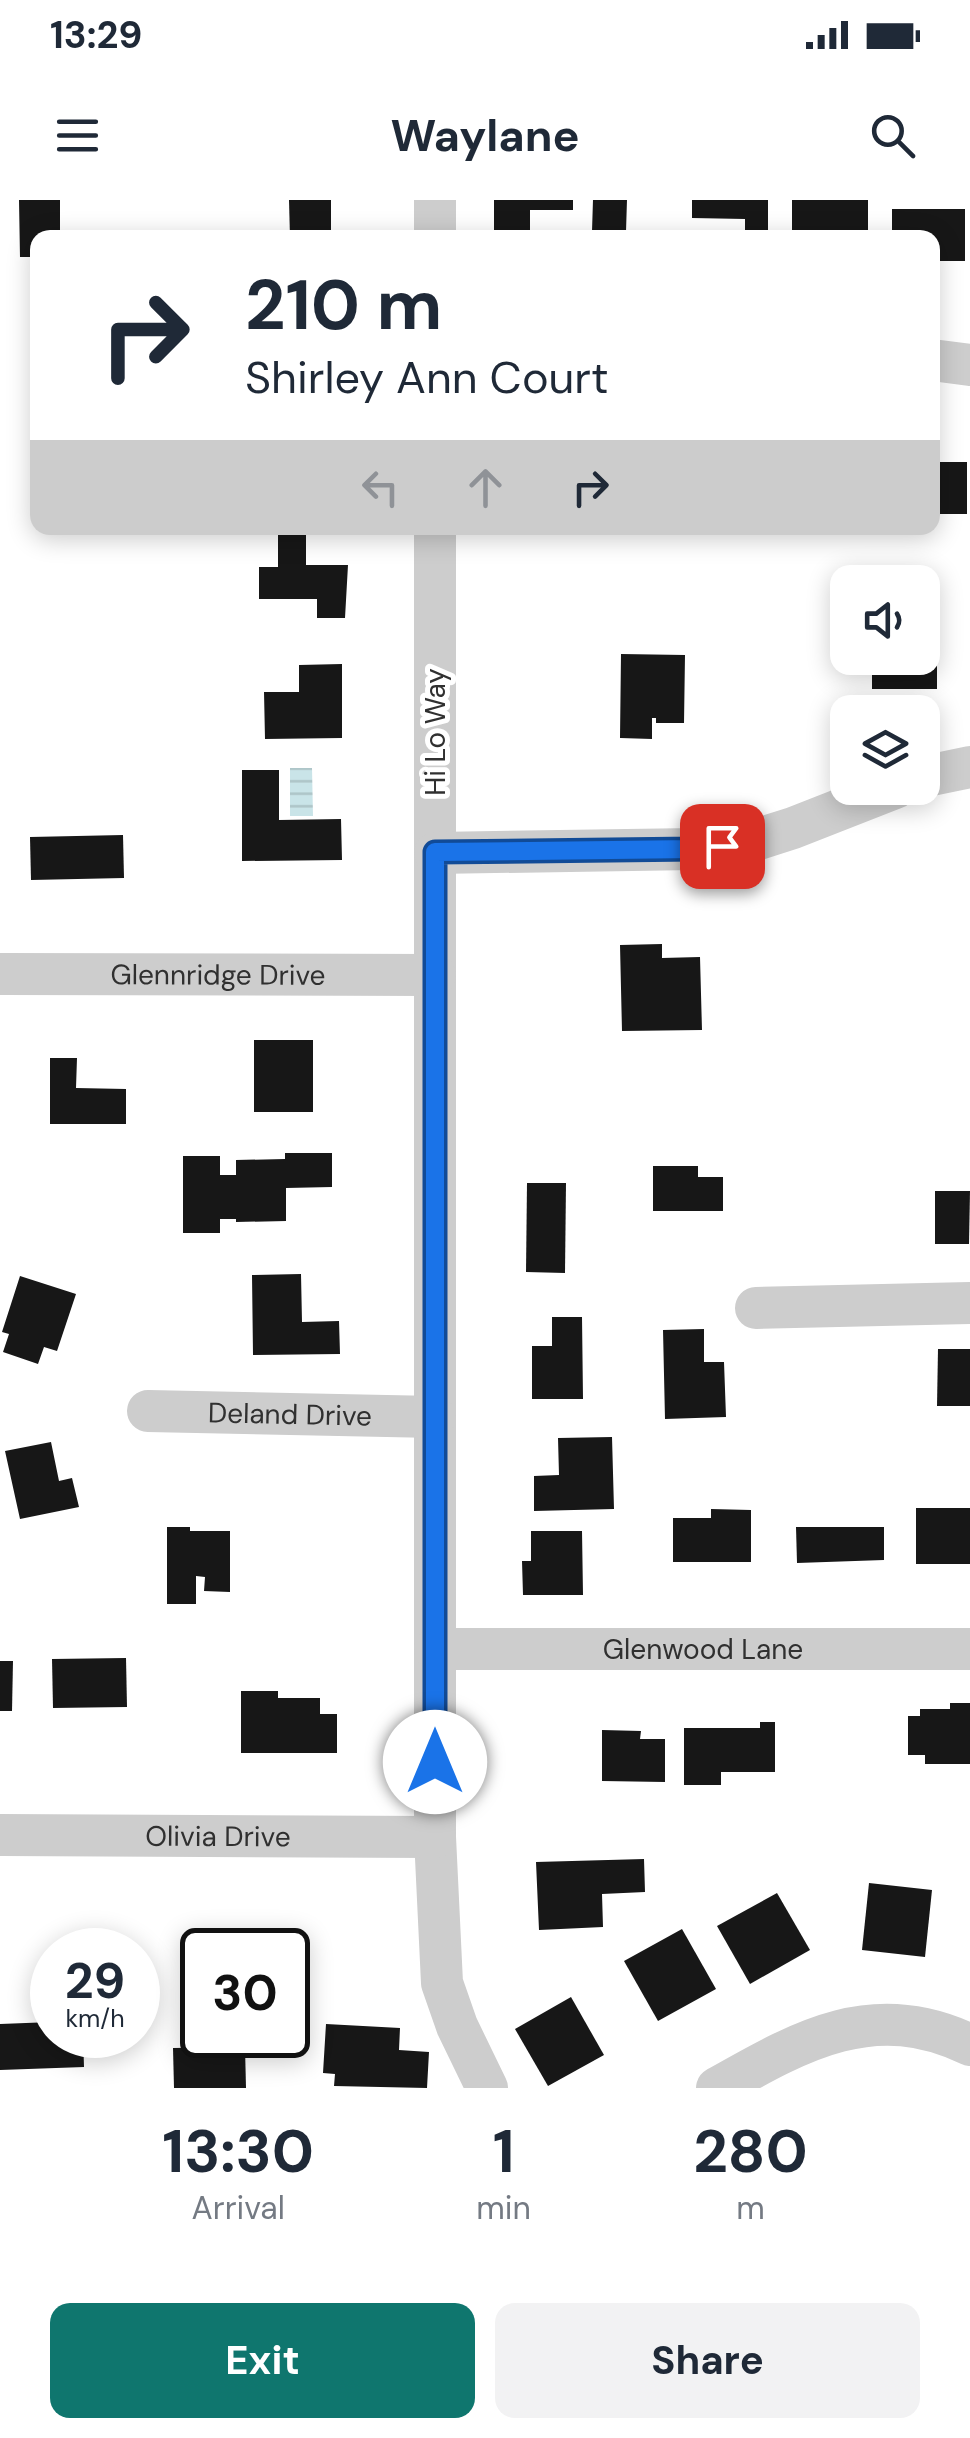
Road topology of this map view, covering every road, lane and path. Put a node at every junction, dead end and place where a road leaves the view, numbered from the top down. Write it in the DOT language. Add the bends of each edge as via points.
graph roads {
  1 [pos="435,200"];
  2 [pos="435,230"];
  3 [pos="940,361"];
  4 [pos="970,365"];
  5 [pos="435,535"];
  6 [pos="970,766"];
  7 [pos="940,772"];
  8 [pos="852,805"];
  9 [pos="435,852"];
  10 [pos="0,974"];
  11 [pos="435,974"];
  12 [pos="970,1303"];
  13 [pos="756,1308"];
  14 [pos="148,1411"];
  15 [pos="435,1417"];
  16 [pos="435,1649"];
  17 [pos="970,1649"];
  18 [pos="0,1835"];
  19 [pos="435,1838"];
  20 [pos="970,2045"];
  21 [pos="487,2088"];
  22 [pos="717,2088"];
  1 -- 2 [label="street"];
  3 -- 4 [label="street"];
  5 -- 9 [label="street, Hi Lo Way"];
  6 -- 7 [label="street"];
  8 -- 9 [label="street" via="749,842 694,849"];
  9 -- 11 [label="street, Hi Lo Way"];
  10 -- 11 [label="street, Glennridge Drive"];
  11 -- 15 [label="street, Hi Lo Way"];
  12 -- 13 [label="street"];
  14 -- 15 [label="street, Deland Drive"];
  15 -- 16 [label="street, Hi Lo Way"];
  16 -- 17 [label="street, Glenwood Lane"];
  16 -- 19 [label="street, Hi Lo Way"];
  18 -- 19 [label="street, Olivia Drive"];
  19 -- 21 [label="street, Hi Lo Way" via="442,1983"];
  20 -- 22 [label="street" via="912,2026 863,2026 780,2052"];
}
